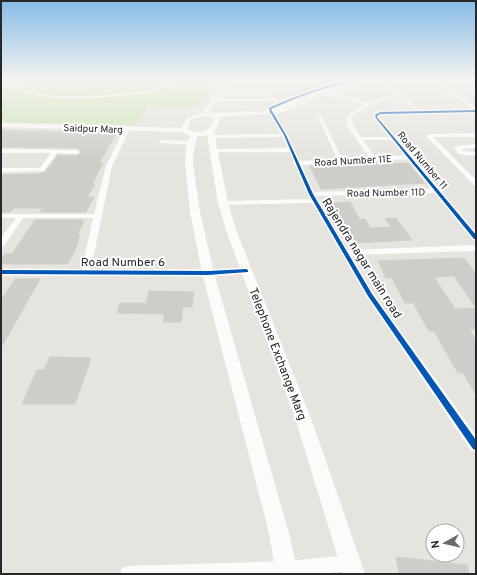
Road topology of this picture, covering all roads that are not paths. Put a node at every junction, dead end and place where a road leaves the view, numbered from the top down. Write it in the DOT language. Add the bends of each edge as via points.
graph roads {
  1 [pos="209,106"];
  2 [pos="275,106"];
  3 [pos="287,106"];
  4 [pos="289,106"];
  5 [pos="363,106"];
  6 [pos="412,106"];
  7 [pos="476,111"];
  8 [pos="272,112"];
  9 [pos="419,112"];
  10 [pos="353,113"];
  11 [pos="372,113"];
  12 [pos="203,114"];
  13 [pos="320,117"];
  14 [pos="1,125"];
  15 [pos="127,129"];
  16 [pos="213,131"];
  17 [pos="285,135"];
  18 [pos="476,135"];
  19 [pos="190,136"];
  20 [pos="393,138"];
  21 [pos="359,139"];
  22 [pos="161,142"];
  23 [pos="476,146"];
  24 [pos="291,150"];
  25 [pos="1,151"];
  26 [pos="56,151"];
  27 [pos="77,152"];
  28 [pos="476,154"];
  29 [pos="409,157"];
  30 [pos="373,159"];
  31 [pos="340,160"];
  32 [pos="296,162"];
  33 [pos="1,170"];
  34 [pos="476,184"];
  35 [pos="437,191"];
  36 [pos="313,197"];
  37 [pos="223,204"];
  38 [pos="1,216"];
  39 [pos="21,216"];
  40 [pos="97,216"];
  41 [pos="476,238"];
  42 [pos="1,244"];
  43 [pos="476,248"];
  44 [pos="345,253"];
  45 [pos="246,271"];
  46 [pos="1,272"];
  47 [pos="86,272"];
  48 [pos="208,273"];
  49 [pos="476,446"];
  50 [pos="352,569"];
  51 [pos="286,572"];
  52 [pos="128,574"];
  1 -- 12 [label="main road"];
  2 -- 8 [label="street" via="270,108"];
  3 -- 8 [label="main road"];
  4 -- 8 [label="street"];
  5 -- 10 [label="street"];
  6 -- 9 [label="street"];
  7 -- 9 [label="street, Road Number 11"];
  8 -- 16 [label="main road, Saidpur Marg" via="226,114"];
  8 -- 17 [label="street, Rajendra nagar main road"];
  9 -- 11 [label="street, Road Number 11"];
  10 -- 11 [label="street"];
  10 -- 21 [label="street" via="348,118"];
  11 -- 20 [label="street, Road Number 11"];
  12 -- 16 [label="main road"];
  12 -- 19 [label="main road" via="189,118 184,127"];
  13 -- 31 [label="street"];
  14 -- 15 [label="main road, Saidpur Marg"];
  15 -- 19 [label="main road, Saidpur Marg"];
  15 -- 40 [label="street" via="110,166"];
  16 -- 17 [label="street"];
  16 -- 19 [label="main road, Saidpur Marg"];
  16 -- 24 [label="street"];
  16 -- 37 [label="main road, Telephone Exchange Marg"];
  17 -- 24 [label="street, Rajendra nagar main road"];
  18 -- 34 [label="street" via="429,136"];
  19 -- 22 [label="street"];
  19 -- 48 [label="main road" via="189,163 195,212"];
  20 -- 21 [label="street"];
  20 -- 29 [label="street, Road Number 11"];
  21 -- 30 [label="street"];
  23 -- 28 [label="street" via="458,148 461,153"];
  24 -- 32 [label="street, Rajendra nagar main road"];
  25 -- 26 [label="street"];
  26 -- 27 [label="street"];
  26 -- 33 [label="street" via="42,170"];
  29 -- 30 [label="street, Road Number 11E"];
  29 -- 35 [label="street, Road Number 11"];
  30 -- 31 [label="street, Road Number 11E"];
  31 -- 32 [label="street, Road Number 11E"];
  32 -- 36 [label="street, Rajendra nagar main road"];
  35 -- 36 [label="street, Road Number 11D"];
  35 -- 41 [label="street, Road Number 11"];
  36 -- 37 [label="street, Road Number 11D"];
  36 -- 44 [label="street, Rajendra nagar main road"];
  37 -- 45 [label="main road, Telephone Exchange Marg"];
  38 -- 39 [label="street"];
  39 -- 40 [label="street"];
  39 -- 42 [label="street"];
  40 -- 47 [label="street"];
  43 -- 44 [label="street"];
  44 -- 49 [label="street, Rajendra nagar main road" via="370,295"];
  45 -- 48 [label="street, Road Number 6"];
  45 -- 50 [label="main road, Telephone Exchange Marg" via="303,418"];
  46 -- 47 [label="street, Road Number 6"];
  47 -- 48 [label="street, Road Number 6"];
  48 -- 51 [label="main road" via="279,533"];
  50 -- 51 [label="street"];
  51 -- 52 [label="street"];
}
